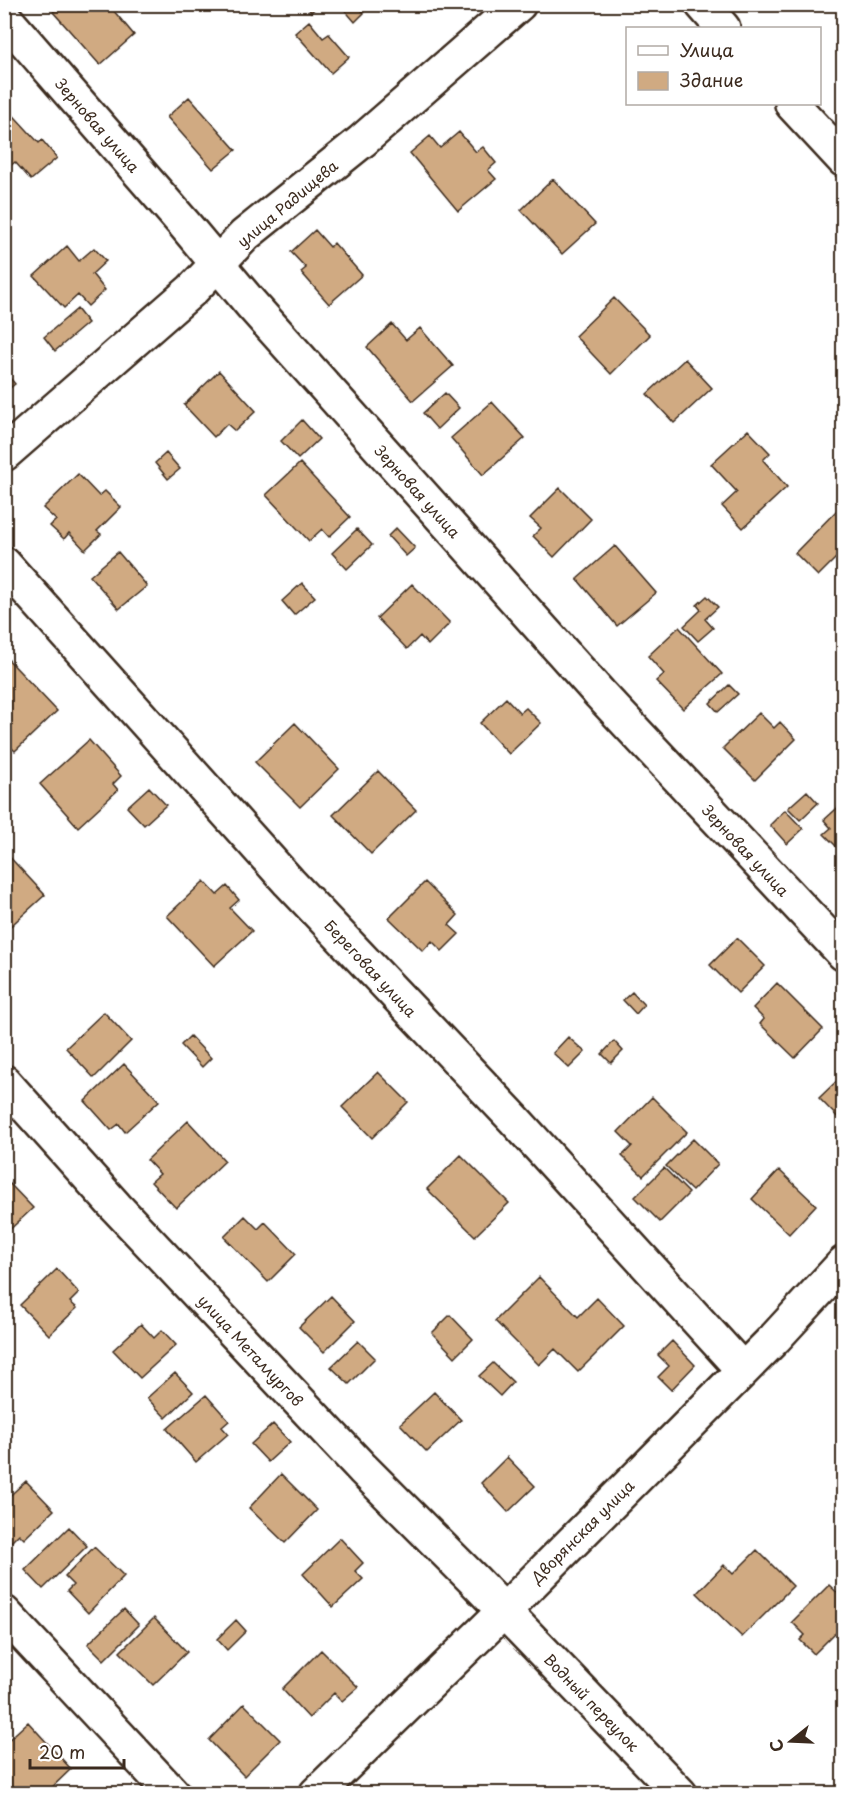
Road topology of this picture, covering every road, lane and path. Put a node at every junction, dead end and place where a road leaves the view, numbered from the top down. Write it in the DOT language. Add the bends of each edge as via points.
graph roads {
  1 [pos="519,4"];
  2 [pos="702,4"];
  3 [pos="4,17"];
  4 [pos="722,27"];
  5 [pos="793,105"];
  6 [pos="843,160"];
  7 [pos="217,264"];
  8 [pos="4,454"];
  9 [pos="4,564"];
  10 [pos="843,954"];
  11 [pos="4,1082"];
  12 [pos="843,1263"];
  13 [pos="742,1369"];
  14 [pos="504,1611"];
  15 [pos="4,1613"];
  16 [pos="173,1794"];
  17 [pos="316,1794"];
  18 [pos="680,1794"];
  1 -- 7 [label="street, улица Радищева" via="362,141 245,235"];
  2 -- 4 [label="street"];
  3 -- 7 [label="street, Зерновая улица"];
  5 -- 6 [label="street"];
  7 -- 8 [label="street, улица Радищева"];
  7 -- 10 [label="street, Зерновая улица" via="600,694"];
  9 -- 13 [label="street, Береговая улица" via="289,882 514,1119"];
  11 -- 14 [label="street, улица Металлургов" via="363,1469"];
  12 -- 13 [label="street, Дворянская улица"];
  13 -- 14 [label="street, Дворянская улица"];
  14 -- 17 [label="street, Дворянская улица"];
  14 -- 18 [label="street, Водный переулок"];
  15 -- 16 [label="street"];
}
